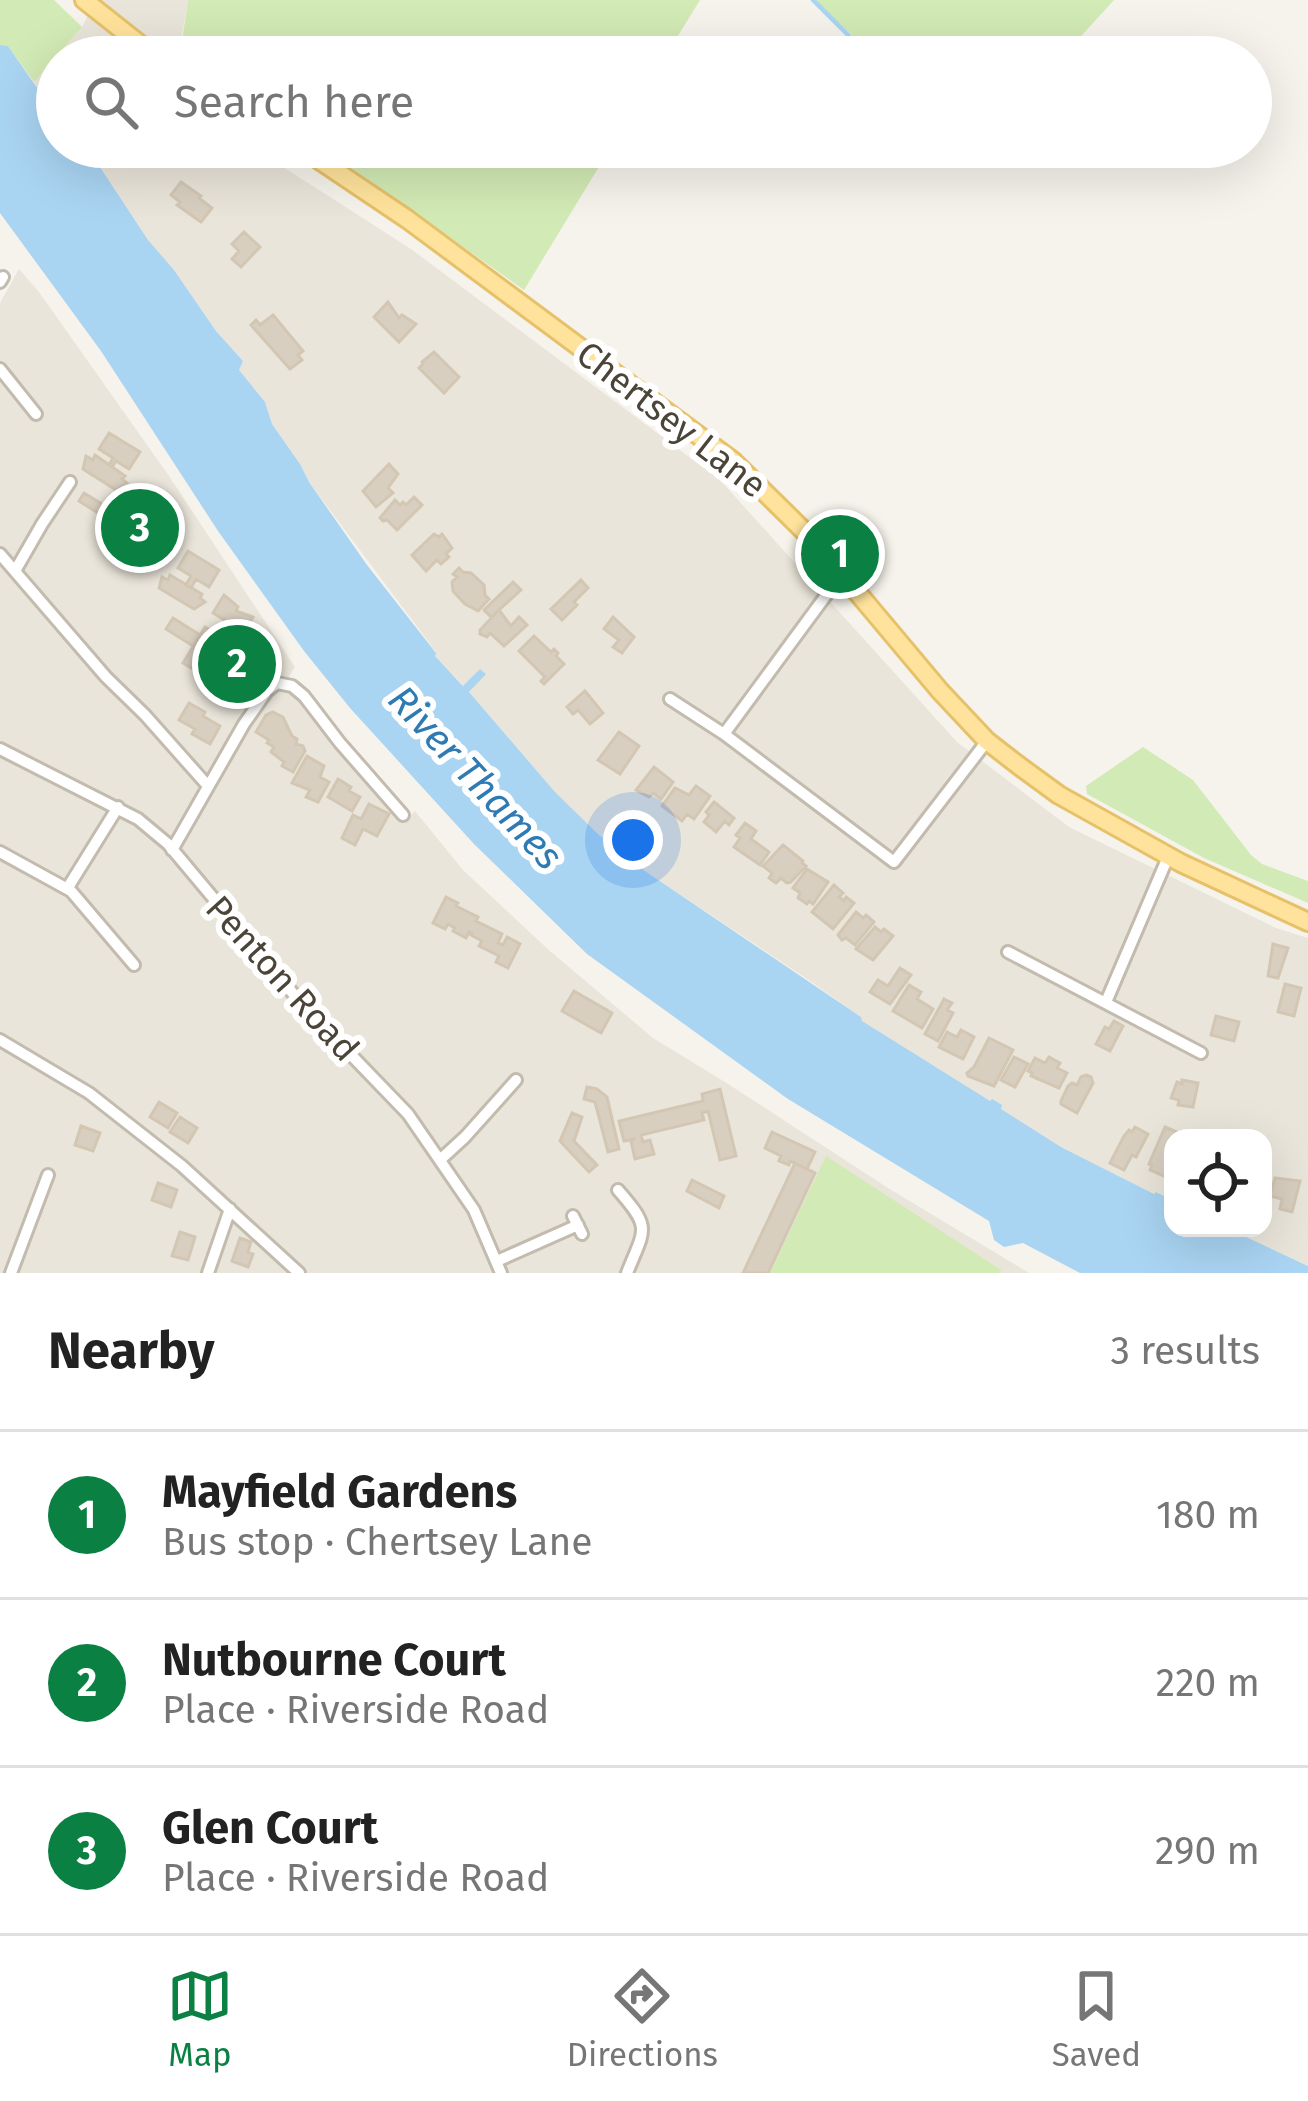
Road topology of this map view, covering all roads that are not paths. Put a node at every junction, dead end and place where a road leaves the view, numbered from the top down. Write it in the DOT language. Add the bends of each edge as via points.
graph roads {
  1 [pos="96,4"];
  2 [pos="132,36"];
  3 [pos="330,168"];
  4 [pos="0,369"];
  5 [pos="36,414"];
  6 [pos="70,482"];
  7 [pos="0,554"];
  8 [pos="15,571"];
  9 [pos="841,575"];
  10 [pos="670,699"];
  11 [pos="724,734"];
  12 [pos="987,741"];
  13 [pos="0,749"];
  14 [pos="208,786"];
  15 [pos="118,807"];
  16 [pos="403,815"];
  17 [pos="172,850"];
  18 [pos="0,852"];
  19 [pos="1168,856"];
  20 [pos="67,889"];
  21 [pos="1308,922"];
  22 [pos="1008,952"];
  23 [pos="124,953"];
  24 [pos="113,965"];
  25 [pos="134,965"];
  26 [pos="1106,1002"];
  27 [pos="0,1040"];
  28 [pos="1201,1053"];
  29 [pos="516,1080"];
  30 [pos="441,1159"];
  31 [pos="47,1175"];
  32 [pos="618,1190"];
  33 [pos="230,1210"];
  34 [pos="578,1225"];
  35 [pos="499,1267"];
  36 [pos="10,1273"];
  37 [pos="208,1273"];
  38 [pos="299,1273"];
  39 [pos="627,1273"];
  1 -- 2 [label="main road"];
  3 -- 9 [label="main road, Chertsey Lane" via="733,460"];
  4 -- 5 [label="street"];
  6 -- 8 [label="street"];
  7 -- 8 [label="street"];
  8 -- 14 [label="street"];
  9 -- 11 [label="street"];
  9 -- 12 [label="main road, Chertsey Lane"];
  10 -- 11 [label="street"];
  11 -- 12 [label="street" via="894,862"];
  12 -- 19 [label="main road, Chertsey Lane" via="1059,795"];
  13 -- 15 [label="street, Penton Road"];
  14 -- 16 [label="street" via="277,683 304,697"];
  14 -- 17 [label="street"];
  15 -- 17 [label="street, Penton Road"];
  15 -- 20 [label="street"];
  17 -- 30 [label="street, Penton Road"];
  18 -- 20 [label="street"];
  19 -- 21 [label="main road, Chertsey Lane"];
  19 -- 26 [label="street"];
  20 -- 23 [label="street"];
  22 -- 26 [label="street"];
  23 -- 24 [label="street"];
  23 -- 25 [label="street"];
  26 -- 28 [label="street"];
  27 -- 33 [label="street" via="89,1093"];
  29 -- 30 [label="street"];
  30 -- 35 [label="street, Penton Road"];
  31 -- 36 [label="street"];
  32 -- 39 [label="street" via="644,1237"];
  33 -- 37 [label="street"];
  33 -- 38 [label="street"];
  34 -- 35 [label="street"];
}
